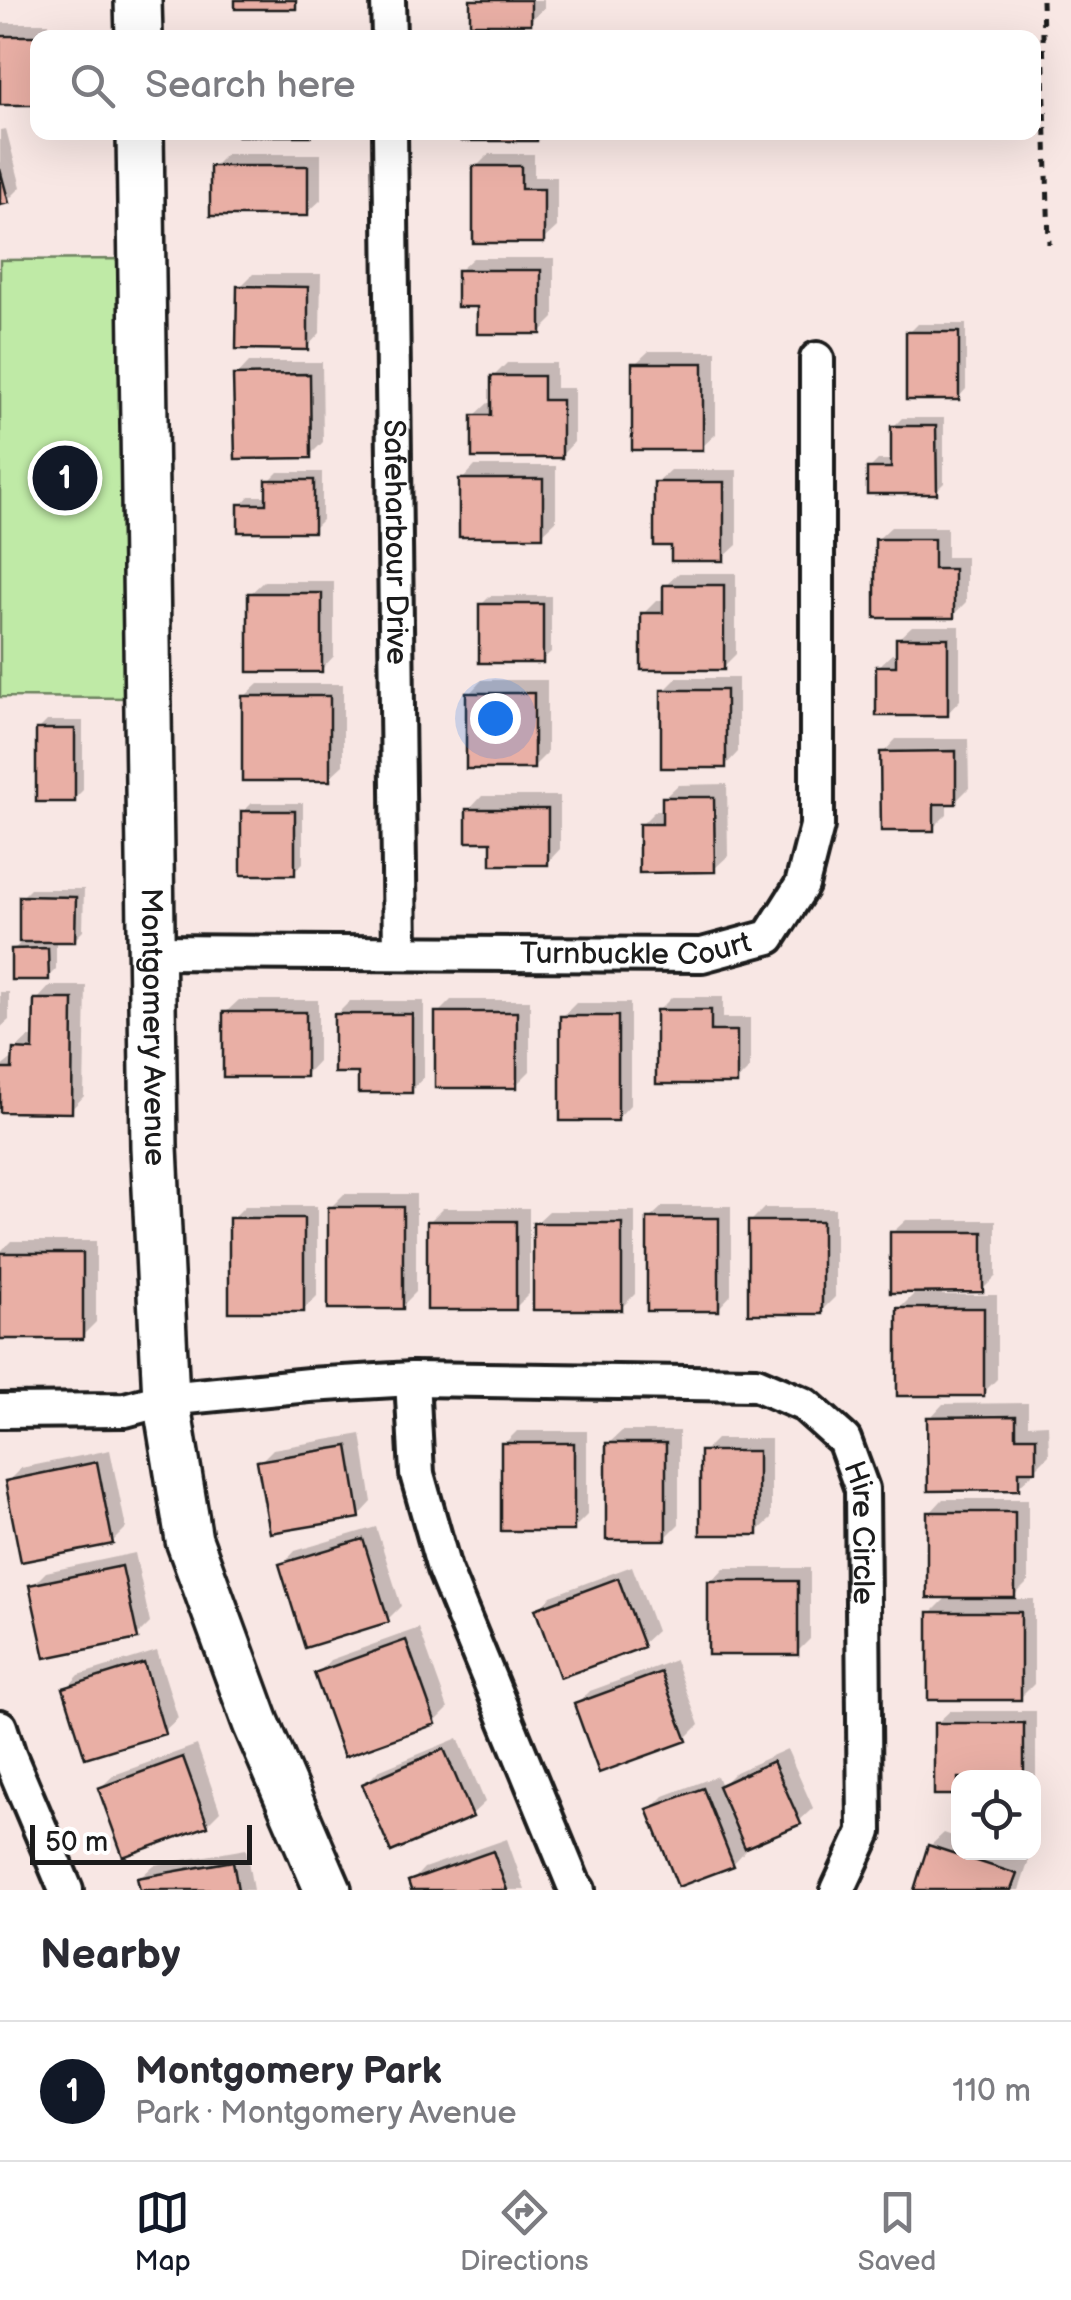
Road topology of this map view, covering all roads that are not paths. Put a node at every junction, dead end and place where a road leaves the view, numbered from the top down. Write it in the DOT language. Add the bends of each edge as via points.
graph roads {
  1 [pos="138,0"];
  2 [pos="388,0"];
  3 [pos="139,30"];
  4 [pos="389,30"];
  5 [pos="140,140"];
  6 [pos="390,140"];
  7 [pos="817,359"];
  8 [pos="151,952"];
  9 [pos="400,953"];
  10 [pos="412,1379"];
  11 [pos="166,1399"];
  12 [pos="0,1411"];
  13 [pos="3,1746"];
  14 [pos="66,1890"];
  15 [pos="328,1890"];
  16 [pos="578,1890"];
  17 [pos="838,1890"];
  1 -- 3 [label="street"];
  2 -- 4 [label="street"];
  5 -- 8 [label="street, Montgomery Avenue"];
  6 -- 9 [label="street, Safeharbour Drive"];
  7 -- 9 [label="street, Turnbuckle Court" via="817,826 802,885 769,937 702,955"];
  8 -- 9 [label="street, Turnbuckle Court"];
  8 -- 11 [label="street, Montgomery Avenue"];
  10 -- 11 [label="street, Hire Circle"];
  10 -- 16 [label="street" via="417,1474 444,1568"];
  10 -- 17 [label="street, Hire Circle" via="756,1384 805,1406 844,1440 862,1489 865,1832"];
  11 -- 12 [label="street, Hire Circle" via="125,1410"];
  11 -- 15 [label="street, Montgomery Avenue" via="189,1540 256,1723"];
  13 -- 14 [label="street"];
}
